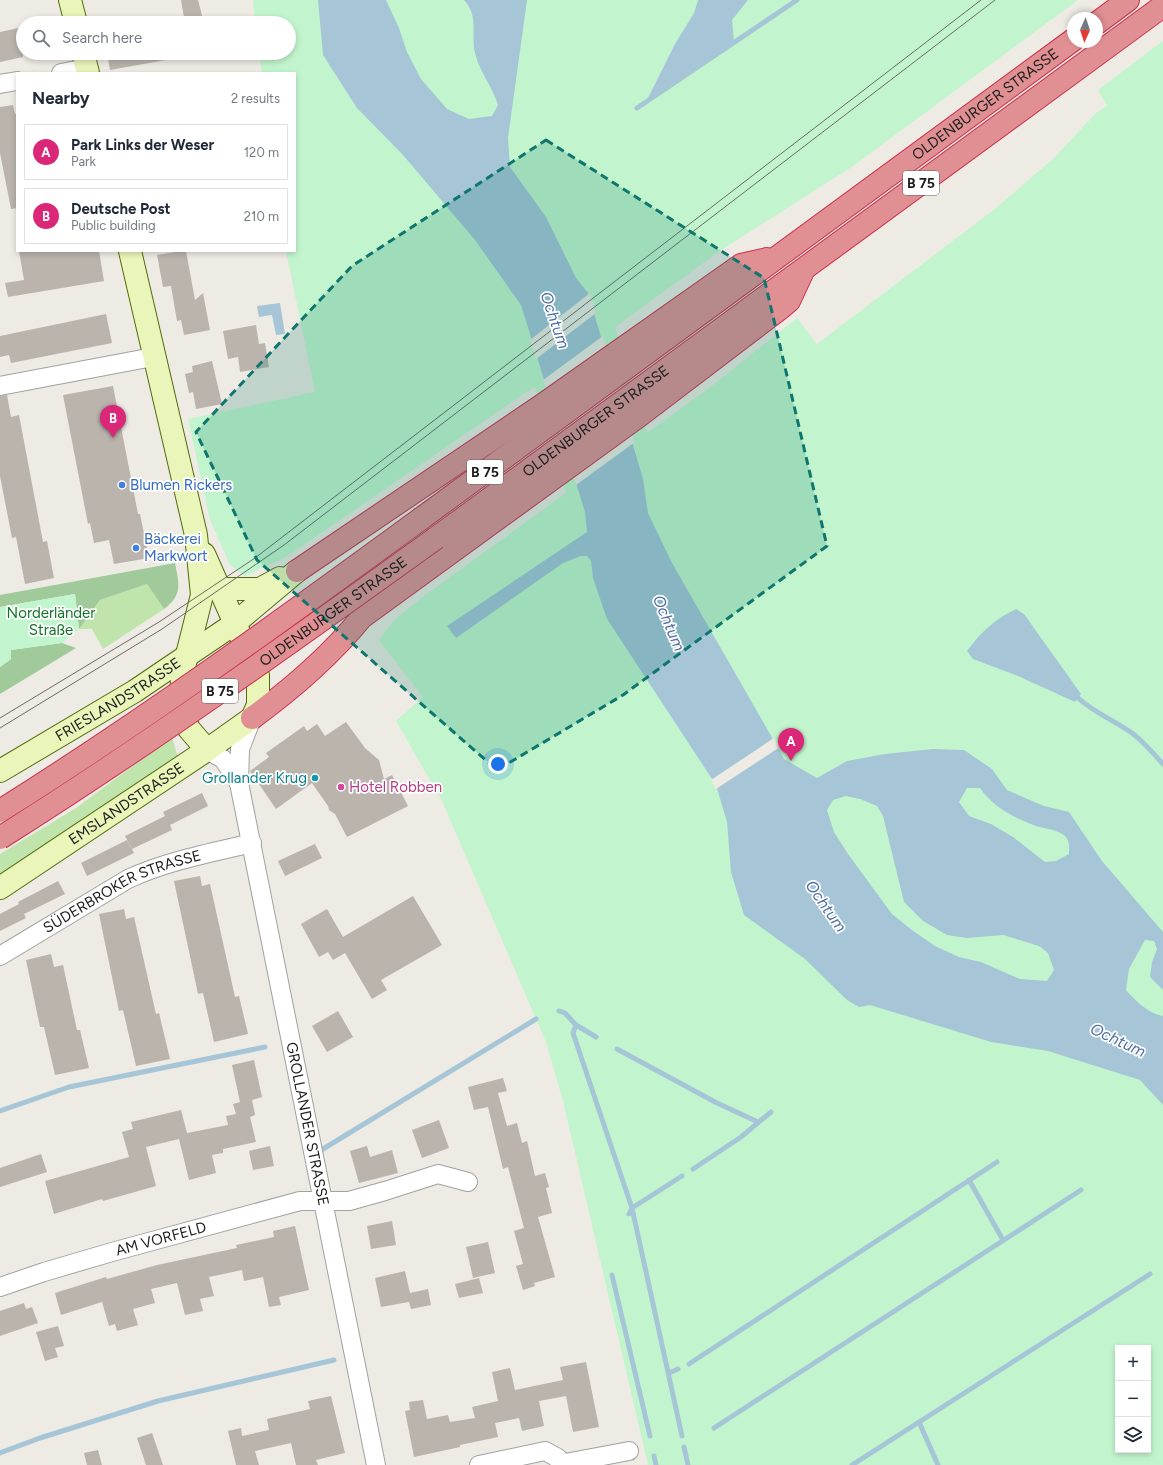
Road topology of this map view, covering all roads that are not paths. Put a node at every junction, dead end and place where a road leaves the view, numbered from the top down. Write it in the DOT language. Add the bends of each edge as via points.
graph roads {
  1 [pos="70,0"];
  2 [pos="1128,0"];
  3 [pos="1163,6"];
  4 [pos="74,16"];
  5 [pos="1103,19"];
  6 [pos="1067,44"];
  7 [pos="86,65"];
  8 [pos="64,72"];
  9 [pos="16,81"];
  10 [pos="0,84"];
  11 [pos="130,252"];
  12 [pos="780,256"];
  13 [pos="805,268"];
  14 [pos="154,357"];
  15 [pos="0,386"];
  16 [pos="196,535"];
  17 [pos="297,571"];
  18 [pos="219,589"];
  19 [pos="234,624"];
  20 [pos="187,655"];
  21 [pos="252,718"];
  22 [pos="207,750"];
  23 [pos="0,771"];
  24 [pos="239,783"];
  25 [pos="0,811"];
  26 [pos="0,838"];
  27 [pos="252,843"];
  28 [pos="0,888"];
  29 [pos="0,956"];
  30 [pos="468,1182"];
  31 [pos="324,1200"];
  32 [pos="0,1287"];
  33 [pos="629,1451"];
  34 [pos="376,1465"];
  35 [pos="479,1465"];
  36 [pos="560,1465"];
  1 -- 4 [label="street"];
  2 -- 5 [label="highway"];
  3 -- 13 [label="highway, OLDENBURGER STRASSE / B 75"];
  6 -- 12 [label="highway, OLDENBURGER STRASSE / B 75"];
  7 -- 8 [label="street"];
  9 -- 10 [label="street"];
  11 -- 14 [label="street"];
  12 -- 17 [label="highway" via="741,265 541,406"];
  12 -- 25 [label="highway, OLDENBURGER STRASSE / B 75, bridge" via="272,627"];
  13 -- 21 [label="highway" via="789,301 640,415 362,617 344,639 281,697"];
  13 -- 26 [label="highway, OLDENBURGER STRASSE / B 75, bridge" via="276,654"];
  14 -- 15 [label="street"];
  14 -- 16 [label="street"];
  16 -- 18 [label="street"];
  16 -- 20 [label="street" via="202,595"];
  17 -- 18 [label="street" via="260,589"];
  17 -- 19 [label="street, FRIESLANDSTRASSE"];
  18 -- 19 [label="street"];
  19 -- 20 [label="street, FRIESLANDSTRASSE"];
  19 -- 21 [label="street, GROLLANDER STRASSE" via="258,674 258,705"];
  20 -- 22 [label="street, GROLLANDER STRASSE" via="182,675 181,710 189,729"];
  20 -- 23 [label="street, FRIESLANDSTRASSE" via="134,691"];
  21 -- 22 [label="street, EMSLANDSTRASSE"];
  21 -- 24 [label="street, GROLLANDER STRASSE" via="240,749"];
  22 -- 24 [label="street, GROLLANDER STRASSE" via="223,759"];
  22 -- 28 [label="street, EMSLANDSTRASSE"];
  24 -- 27 [label="street, GROLLANDER STRASSE"];
  27 -- 29 [label="street, SÜDERBROKER STRASSE" via="190,858 128,879"];
  27 -- 31 [label="street, GROLLANDER STRASSE"];
  30 -- 31 [label="street, AM VORFELD" via="438,1174 349,1200"];
  31 -- 32 [label="street, AM VORFELD" via="300,1201 285,1205 97,1257"];
  31 -- 34 [label="street, GROLLANDER STRASSE"];
  33 -- 36 [label="street"];
  35 -- 36 [label="street" via="545,1451 558,1458"];
}
